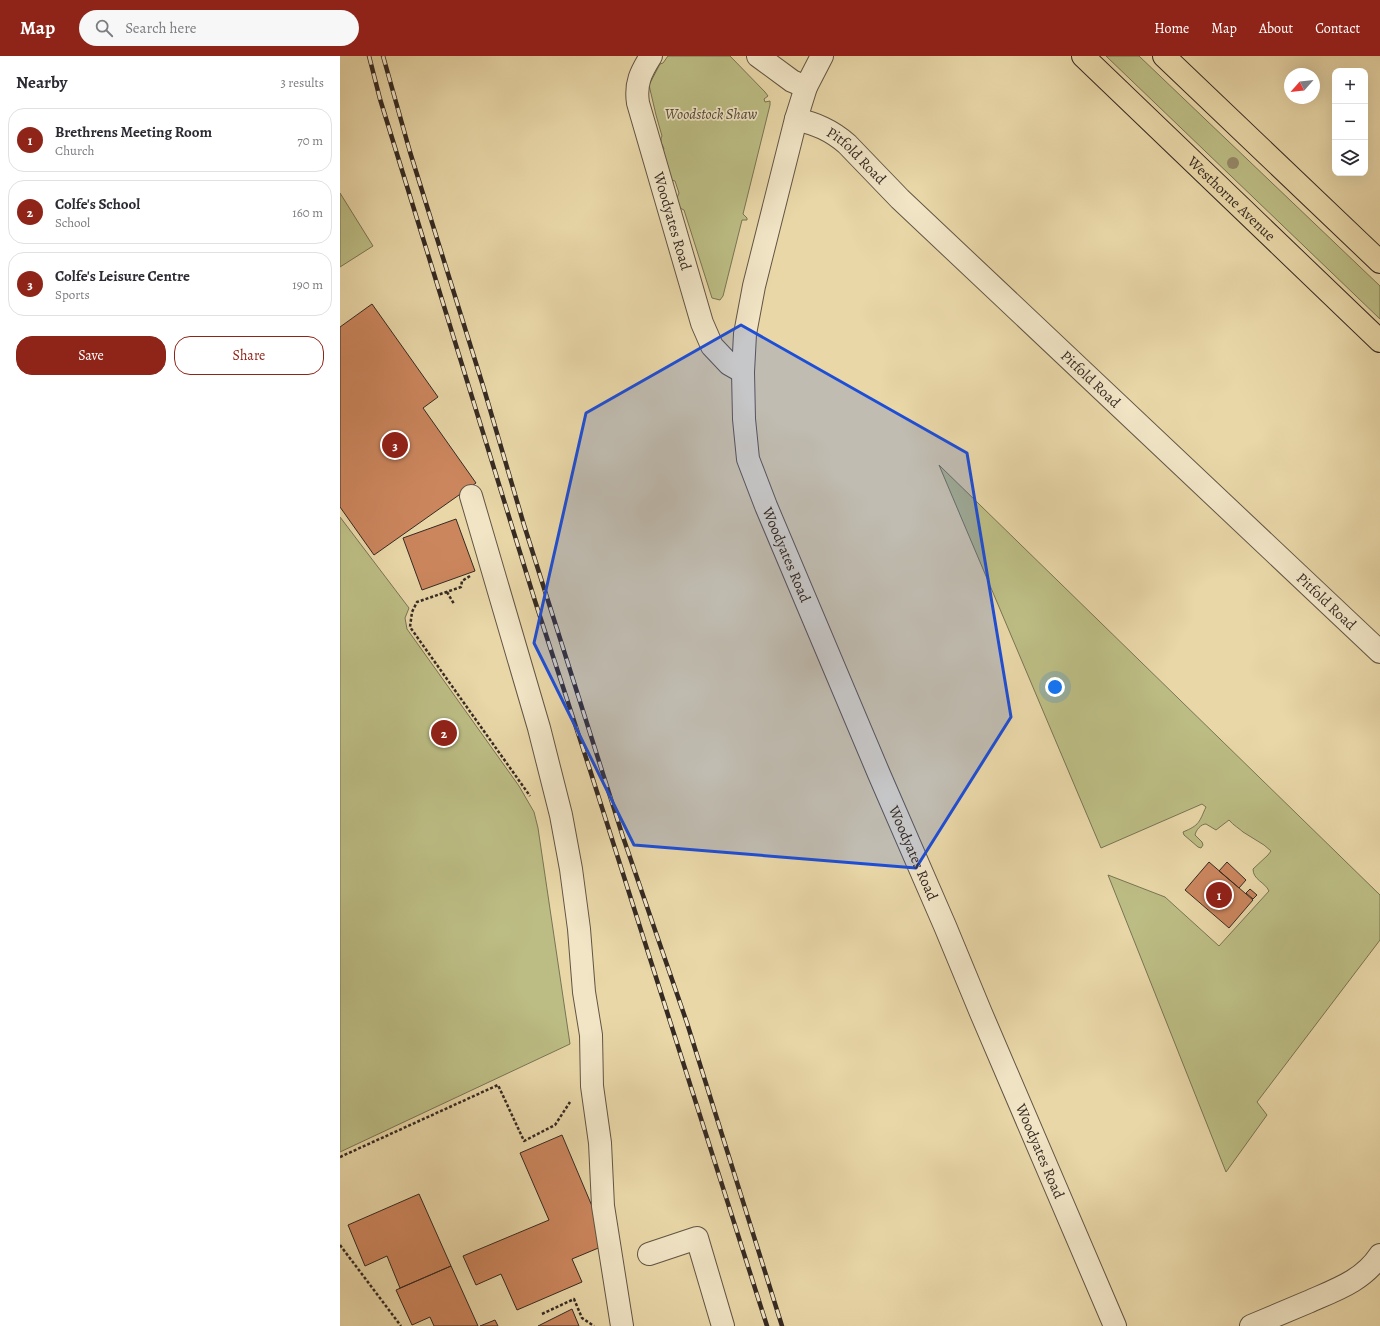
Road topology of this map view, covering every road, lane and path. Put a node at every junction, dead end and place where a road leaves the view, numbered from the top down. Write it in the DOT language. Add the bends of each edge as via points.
graph roads {
  1 [pos="651,56"];
  2 [pos="758,56"];
  3 [pos="822,56"];
  4 [pos="1083,56"];
  5 [pos="1164,56"];
  6 [pos="806,87"];
  7 [pos="796,119"];
  8 [pos="1380,262"];
  9 [pos="1380,341"];
  10 [pos="743,372"];
  11 [pos="471,496"];
  12 [pos="461,586"];
  13 [pos="447,592"];
  14 [pos="454,604"];
  15 [pos="1380,652"];
  16 [pos="532,799"];
  17 [pos="571,1099"];
  18 [pos="340,1157"];
  19 [pos="340,1245"];
  20 [pos="649,1254"];
  21 [pos="1380,1255"];
  22 [pos="542,1314"];
  23 [pos="401,1326"];
  24 [pos="594,1326"];
  25 [pos="622,1326"];
  26 [pos="724,1326"];
  27 [pos="1115,1326"];
  28 [pos="1251,1326"];
  1 -- 10 [label="street, Woodyates Road" via="639,76 638,103 697,308 712,346 729,364"];
  2 -- 6 [label="street" via="788,78"];
  3 -- 6 [label="street, Woodyates Road"];
  4 -- 9 [label="highway, Westhorne Avenue"];
  5 -- 8 [label="highway"];
  6 -- 7 [label="street, Woodyates Road"];
  7 -- 10 [label="street, Woodyates Road" via="754,286 745,334"];
  7 -- 15 [label="street, Pitfold Road" via="825,128 847,144 900,198"];
  10 -- 27 [label="street, Woodyates Road" via="748,459 766,506"];
  11 -- 25 [label="street" via="540,728 571,869 591,1034 592,1086 600,1143 604,1206"];
  12 -- 13 [label="path"];
  13 -- 14 [label="path"];
  13 -- 16 [label="path" via="417,602 412,612 410,627"];
  17 -- 18 [label="path" via="555,1125 524,1141 498,1085"];
  19 -- 23 [label="path"];
  20 -- 26 [label="street" via="696,1238"];
  21 -- 28 [label="street" via="1374,1265 1345,1286"];
  22 -- 24 [label="path" via="574,1299 582,1318"];
}
